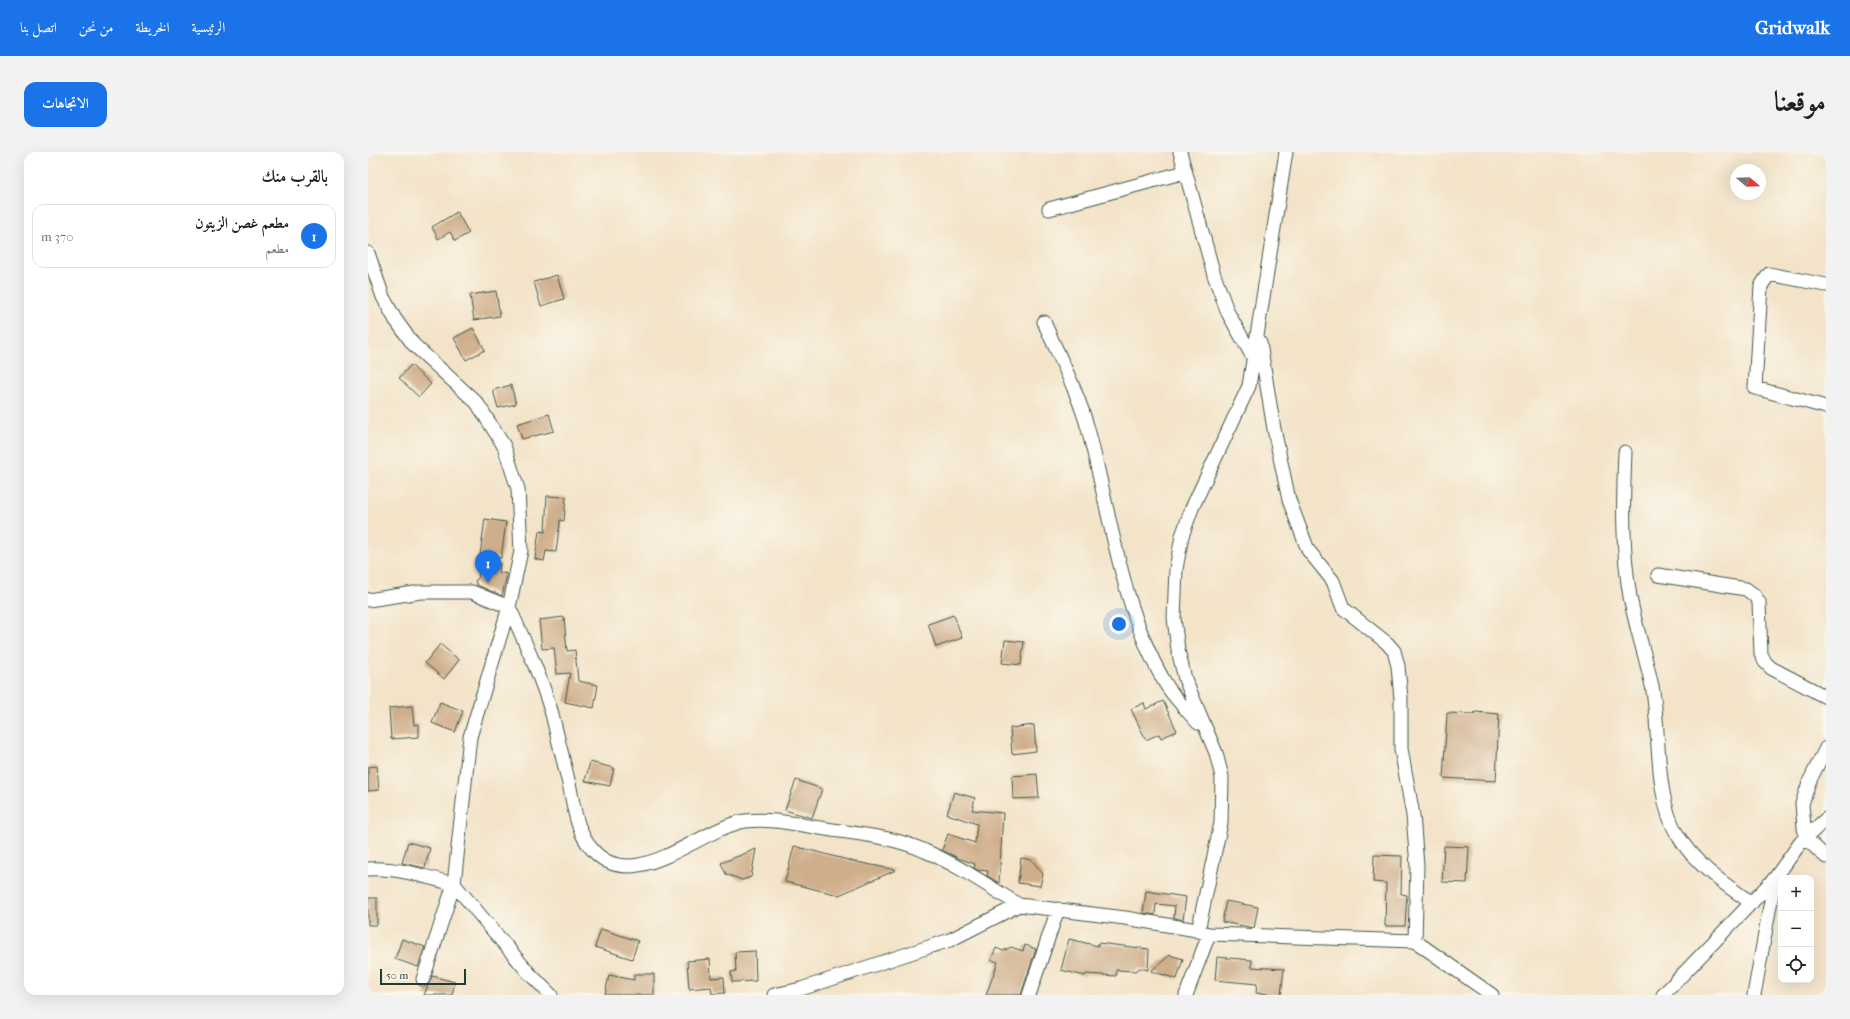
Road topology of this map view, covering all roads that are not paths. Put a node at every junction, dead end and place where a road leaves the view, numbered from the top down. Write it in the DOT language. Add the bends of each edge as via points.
graph roads {
  1 [pos="1180,152"];
  2 [pos="1286,152"];
  3 [pos="1185,172"];
  4 [pos="1050,209"];
  5 [pos="368,253"];
  6 [pos="1826,285"];
  7 [pos="1044,322"];
  8 [pos="1258,333"];
  9 [pos="1254,359"];
  10 [pos="1826,407"];
  11 [pos="1625,452"];
  12 [pos="1658,575"];
  13 [pos="368,600"];
  14 [pos="509,607"];
  15 [pos="1826,697"];
  16 [pos="1210,737"];
  17 [pos="1826,748"];
  18 [pos="1826,819"];
  19 [pos="1805,838"];
  20 [pos="1826,856"];
  21 [pos="368,869"];
  22 [pos="1775,878"];
  23 [pos="454,884"];
  24 [pos="1752,903"];
  25 [pos="1019,905"];
  26 [pos="1058,909"];
  27 [pos="1204,932"];
  28 [pos="1415,941"];
  29 [pos="423,979"];
  30 [pos="551,995"];
  31 [pos="774,995"];
  32 [pos="1029,995"];
  33 [pos="1186,995"];
  34 [pos="1492,995"];
  35 [pos="1664,995"];
  36 [pos="1754,995"];
  1 -- 3 [label="street"];
  2 -- 8 [label="street"];
  3 -- 4 [label="street"];
  3 -- 9 [label="street" via="1214,275 1228,313"];
  5 -- 14 [label="street" via="383,297 413,344 477,403 504,446 518,490 520,551"];
  6 -- 10 [label="street" via="1769,274 1761,286 1755,388"];
  7 -- 16 [label="street" via="1088,427 1130,602 1146,645 1164,682"];
  8 -- 9 [label="street"];
  8 -- 28 [label="street" via="1289,500 1308,550 1333,581 1343,608 1394,651 1401,699 1401,749 1413,815 1417,866"];
  9 -- 16 [label="street" via="1249,386 1192,508 1182,536 1176,569 1174,618 1178,650 1185,679"];
  11 -- 24 [label="street" via="1622,519 1630,589 1653,691 1664,800 1676,833 1691,854 1707,871"];
  12 -- 15 [label="street" via="1746,589 1759,602 1761,654 1765,662 1771,668"];
  13 -- 14 [label="street" via="421,592 472,592"];
  14 -- 23 [label="street" via="470,737"];
  14 -- 25 [label="street" via="531,656 551,713 579,830 591,848 605,862 633,867 651,863 720,829 764,819 892,840 924,850"];
  16 -- 27 [label="street" via="1222,777 1221,823"];
  17 -- 19 [label="street" via="1809,782 1802,804"];
  18 -- 19 [label="street"];
  19 -- 20 [label="street"];
  19 -- 22 [label="street"];
  21 -- 23 [label="street" via="403,871"];
  22 -- 24 [label="street"];
  22 -- 36 [label="street"];
  23 -- 29 [label="street"];
  23 -- 30 [label="street" via="528,972"];
  24 -- 35 [label="street"];
  25 -- 26 [label="street"];
  25 -- 31 [label="street" via="950,940 801,989"];
  26 -- 27 [label="street"];
  26 -- 32 [label="street"];
  27 -- 28 [label="street"];
  27 -- 33 [label="street"];
  28 -- 34 [label="street"];
}
